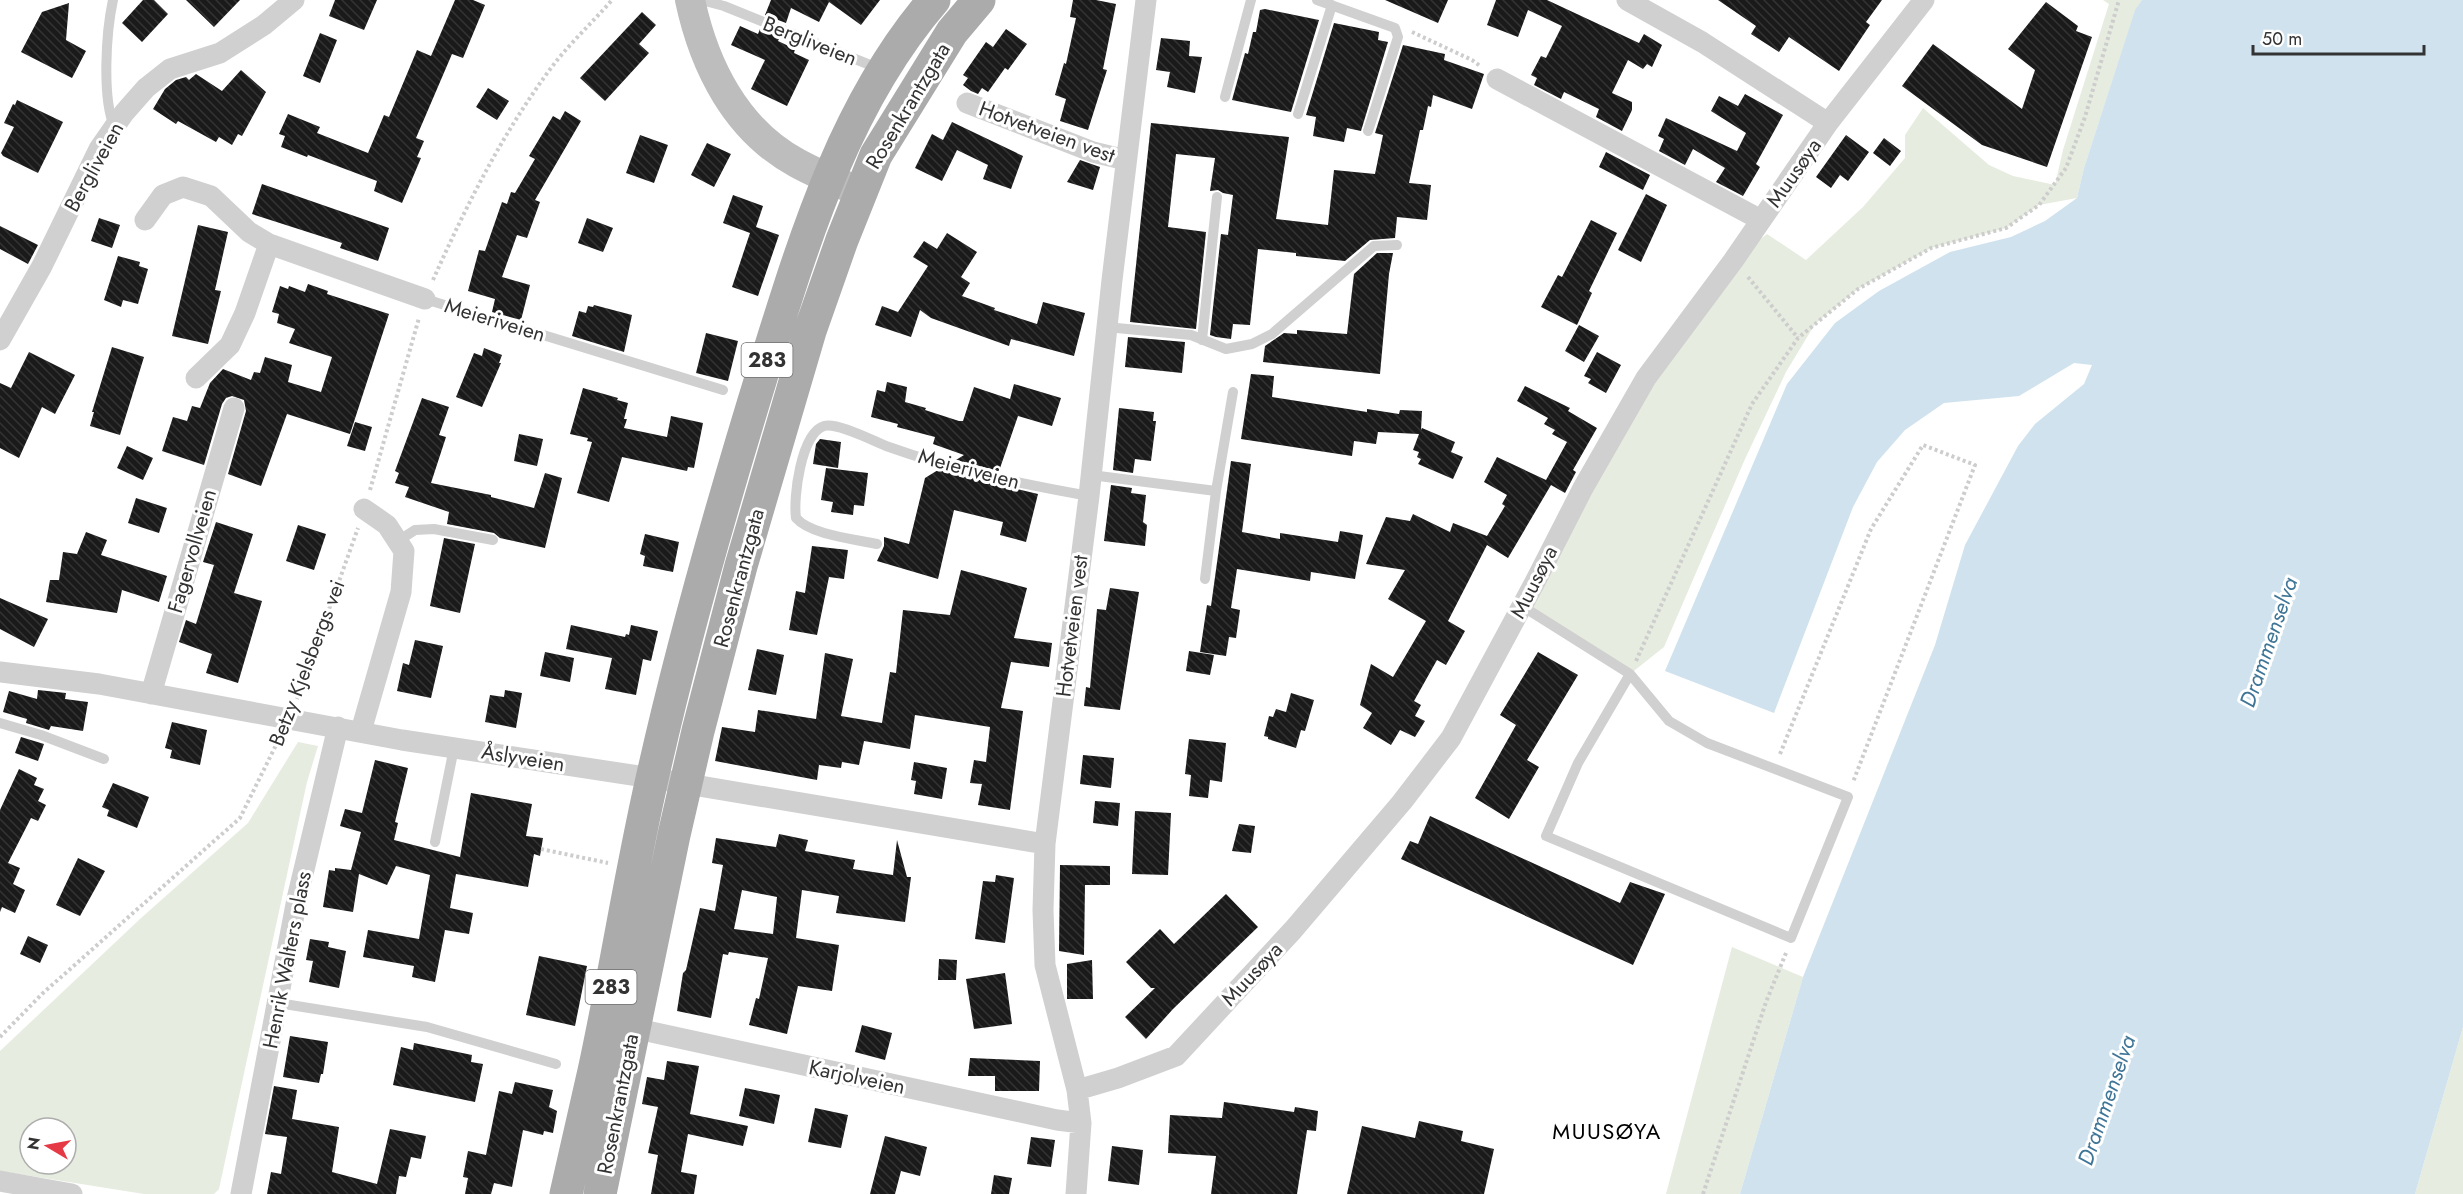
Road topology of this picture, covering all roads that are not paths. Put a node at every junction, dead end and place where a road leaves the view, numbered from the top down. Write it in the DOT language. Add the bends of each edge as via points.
graph roads {
  1 [pos="113,0"];
  2 [pos="294,0"];
  3 [pos="690,0"];
  4 [pos="701,0"];
  5 [pos="934,0"];
  6 [pos="979,0"];
  7 [pos="1146,0"];
  8 [pos="1251,0"];
  9 [pos="1317,0"];
  10 [pos="1627,0"];
  11 [pos="1924,0"];
  12 [pos="1332,5"];
  13 [pos="884,71"];
  14 [pos="1497,79"];
  15 [pos="1225,97"];
  16 [pos="967,103"];
  17 [pos="1298,114"];
  18 [pos="1828,123"];
  19 [pos="114,126"];
  20 [pos="1368,131"];
  21 [pos="1126,160"];
  22 [pos="828,178"];
  23 [pos="860,192"];
  24 [pos="1217,197"];
  25 [pos="145,220"];
  26 [pos="1761,220"];
  27 [pos="268,244"];
  28 [pos="1397,245"];
  29 [pos="425,298"];
  30 [pos="1107,327"];
  31 [pos="0,340"];
  32 [pos="1202,340"];
  33 [pos="196,378"];
  34 [pos="723,390"];
  35 [pos="1233,392"];
  36 [pos="234,408"];
  37 [pos="1090,486"];
  38 [pos="1216,490"];
  39 [pos="364,510"];
  40 [pos="493,540"];
  41 [pos="398,541"];
  42 [pos="877,544"];
  43 [pos="1205,579"];
  44 [pos="1522,606"];
  45 [pos="0,672"];
  46 [pos="1630,675"];
  47 [pos="151,694"];
  48 [pos="0,723"];
  49 [pos="338,727"];
  50 [pos="361,732"];
  51 [pos="454,748"];
  52 [pos="104,759"];
  53 [pos="652,778"];
  54 [pos="685,784"];
  55 [pos="435,842"];
  56 [pos="1046,844"];
  57 [pos="278,1002"];
  58 [pos="633,1028"];
  59 [pos="556,1064"];
  60 [pos="1077,1090"];
  61 [pos="1081,1123"];
  62 [pos="0,1181"];
  63 [pos="72,1194"];
  64 [pos="241,1194"];
  65 [pos="566,1194"];
  66 [pos="600,1194"];
  67 [pos="1076,1194"];
  1 -- 19 [label="lane" via="108,24 108,105"];
  2 -- 19 [label="street, Bergliveien" via="264,25 220,52 170,69 146,88"];
  3 -- 22 [label="main road" via="701,44 728,99 778,151"];
  4 -- 13 [label="lane, Bergliveien"];
  5 -- 13 [label="main road, Rosenkrantzgata / 283"];
  6 -- 23 [label="main road, Rosenkrantzgata / 283" via="921,79 876,155"];
  7 -- 21 [label="street, Hotvetveien vest"];
  8 -- 15 [label="lane"];
  9 -- 12 [label="lane"];
  10 -- 18 [label="street" via="1702,42"];
  11 -- 18 [label="street, Muusøya"];
  12 -- 17 [label="lane"];
  12 -- 20 [label="lane" via="1395,28 1398,37"];
  13 -- 22 [label="main road, Rosenkrantzgata / 283" via="853,123"];
  14 -- 26 [label="street"];
  16 -- 21 [label="street, Hotvetveien vest" via="1093,152"];
  18 -- 26 [label="street, Muusøya"];
  19 -- 31 [label="street, Bergliveien"];
  21 -- 30 [label="street, Hotvetveien vest"];
  22 -- 23 [label="main road"];
  22 -- 53 [label="main road, Rosenkrantzgata / 283" via="755,398 690,624"];
  23 -- 54 [label="main road, Rosenkrantzgata / 283" via="787,406"];
  24 -- 32 [label="lane"];
  25 -- 27 [label="street, Meieriveien" via="163,195 183,188 211,196 249,232"];
  26 -- 44 [label="street, Muusøya" via="1646,378"];
  27 -- 29 [label="street, Meieriveien"];
  27 -- 33 [label="street" via="230,345"];
  28 -- 32 [label="lane" via="1374,246 1272,334 1252,344 1226,349"];
  29 -- 34 [label="lane, Meieriveien"];
  30 -- 32 [label="lane" via="1191,335"];
  30 -- 37 [label="street, Hotvetveien vest"];
  35 -- 38 [label="lane"];
  36 -- 47 [label="street, Fagervollveien"];
  37 -- 38 [label="lane"];
  37 -- 42 [label="lane, Meieriveien" via="980,473 824,426 814,432 802,460 796,518 818,531"];
  37 -- 56 [label="street, Hotvetveien vest"];
  38 -- 43 [label="lane"];
  39 -- 41 [label="street" via="387,525"];
  40 -- 41 [label="lane" via="434,529 415,530"];
  41 -- 50 [label="street" via="404,551 401,592"];
  44 -- 46 [label="lane"];
  44 -- 60 [label="street, Muusøya" via="1451,738 1402,802 1277,947 1176,1056"];
  45 -- 47 [label="street, Åslyveien"];
  46 -- 46 [label="lane" via="1669,721 1707,743 1848,797 1791,938 1546,836 1578,763"];
  47 -- 49 [label="street, Åslyveien"];
  48 -- 52 [label="lane"];
  49 -- 50 [label="street, Åslyveien"];
  49 -- 57 [label="street, Henrik Walters plass" via="297,899"];
  50 -- 51 [label="street, Åslyveien"];
  51 -- 53 [label="street, Åslyveien"];
  51 -- 55 [label="lane"];
  53 -- 54 [label="street, Åslyveien"];
  53 -- 65 [label="main road, Rosenkrantzgata / 283"];
  54 -- 56 [label="street, Åslyveien"];
  54 -- 58 [label="main road, Rosenkrantzgata / 283"];
  56 -- 60 [label="street, Hotvetveien vest" via="1046,965"];
  57 -- 59 [label="lane" via="427,1027"];
  57 -- 64 [label="street, Henrik Walters plass"];
  58 -- 61 [label="street, Karjolveien"];
  58 -- 66 [label="main road, Rosenkrantzgata / 283"];
  60 -- 61 [label="street, Hotvetveien vest"];
  61 -- 67 [label="street, Hotvetveien vest"];
  62 -- 63 [label="street"];
}
